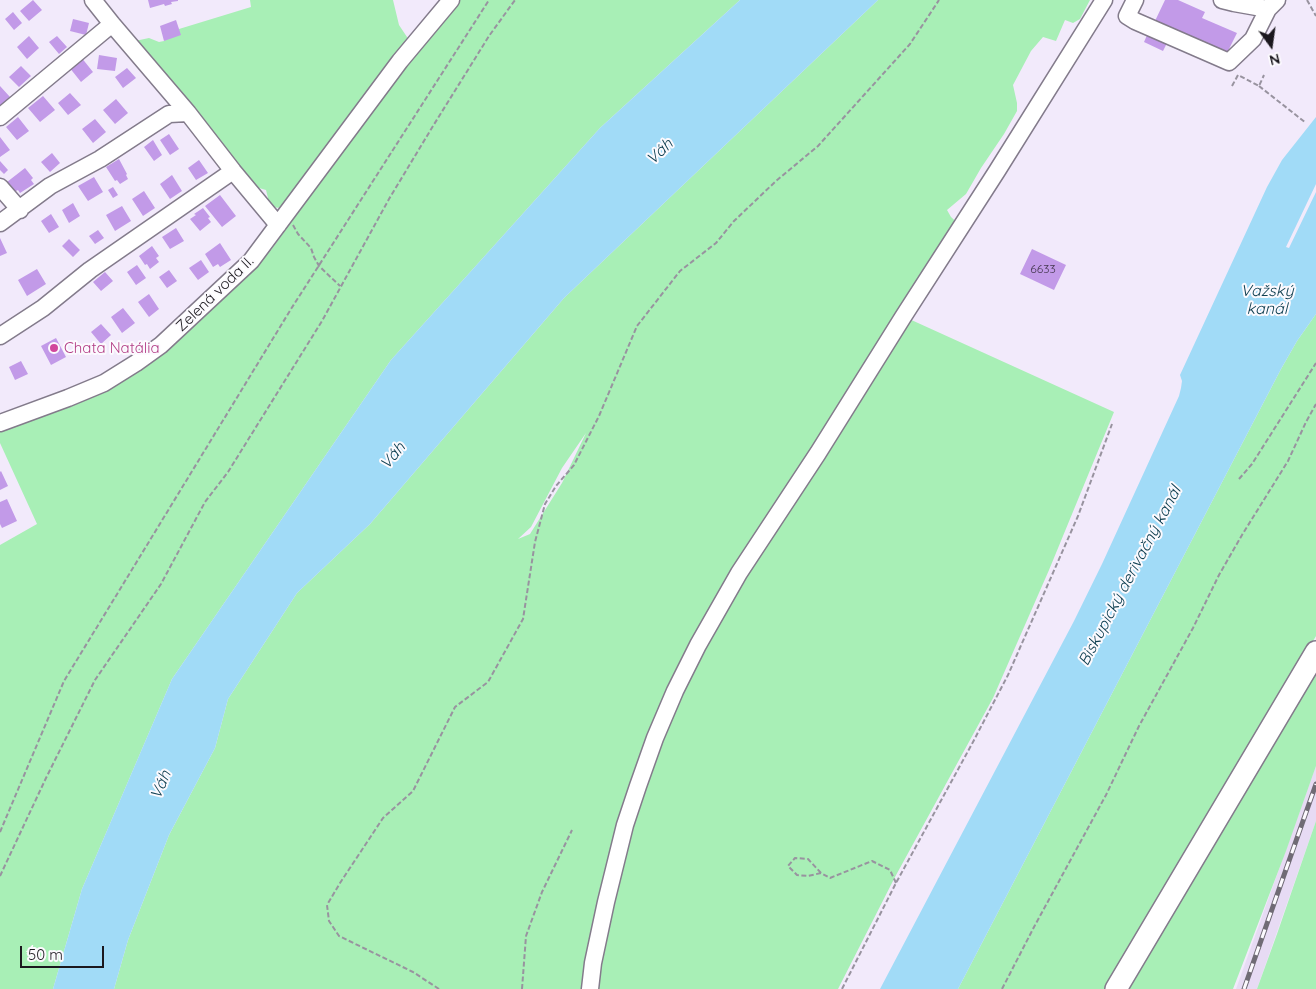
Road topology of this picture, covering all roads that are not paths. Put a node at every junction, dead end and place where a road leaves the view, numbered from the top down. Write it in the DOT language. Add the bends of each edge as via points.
graph roads {
  1 [pos="94,0"];
  2 [pos="451,0"];
  3 [pos="1104,0"];
  4 [pos="1135,0"];
  5 [pos="1222,0"];
  6 [pos="1272,4"];
  7 [pos="112,24"];
  8 [pos="173,96"];
  9 [pos="188,113"];
  10 [pos="169,114"];
  11 [pos="0,117"];
  12 [pos="233,171"];
  13 [pos="0,187"];
  14 [pos="20,210"];
  15 [pos="282,221"];
  16 [pos="0,223"];
  17 [pos="0,336"];
  18 [pos="0,423"];
  19 [pos="1316,652"];
  20 [pos="590,989"];
  21 [pos="1116,989"];
  1 -- 7 [label="street"];
  2 -- 15 [label="street, Zelená voda II." via="400,61"];
  3 -- 20 [label="street" via="739,573 698,645 655,738 625,825 606,902"];
  4 -- 6 [label="street" via="1127,16 1229,62 1253,39"];
  5 -- 6 [label="street" via="1234,4"];
  7 -- 8 [label="street"];
  7 -- 11 [label="street"];
  8 -- 9 [label="street"];
  8 -- 10 [label="street"];
  9 -- 10 [label="street"];
  9 -- 12 [label="street"];
  10 -- 14 [label="street" via="100,159 50,186"];
  12 -- 15 [label="street"];
  12 -- 17 [label="street"];
  13 -- 14 [label="street"];
  14 -- 16 [label="street"];
  15 -- 18 [label="street, Zelená voda II." via="251,261 161,345 136,363 68,398"];
  19 -- 21 [label="main road"];
}
